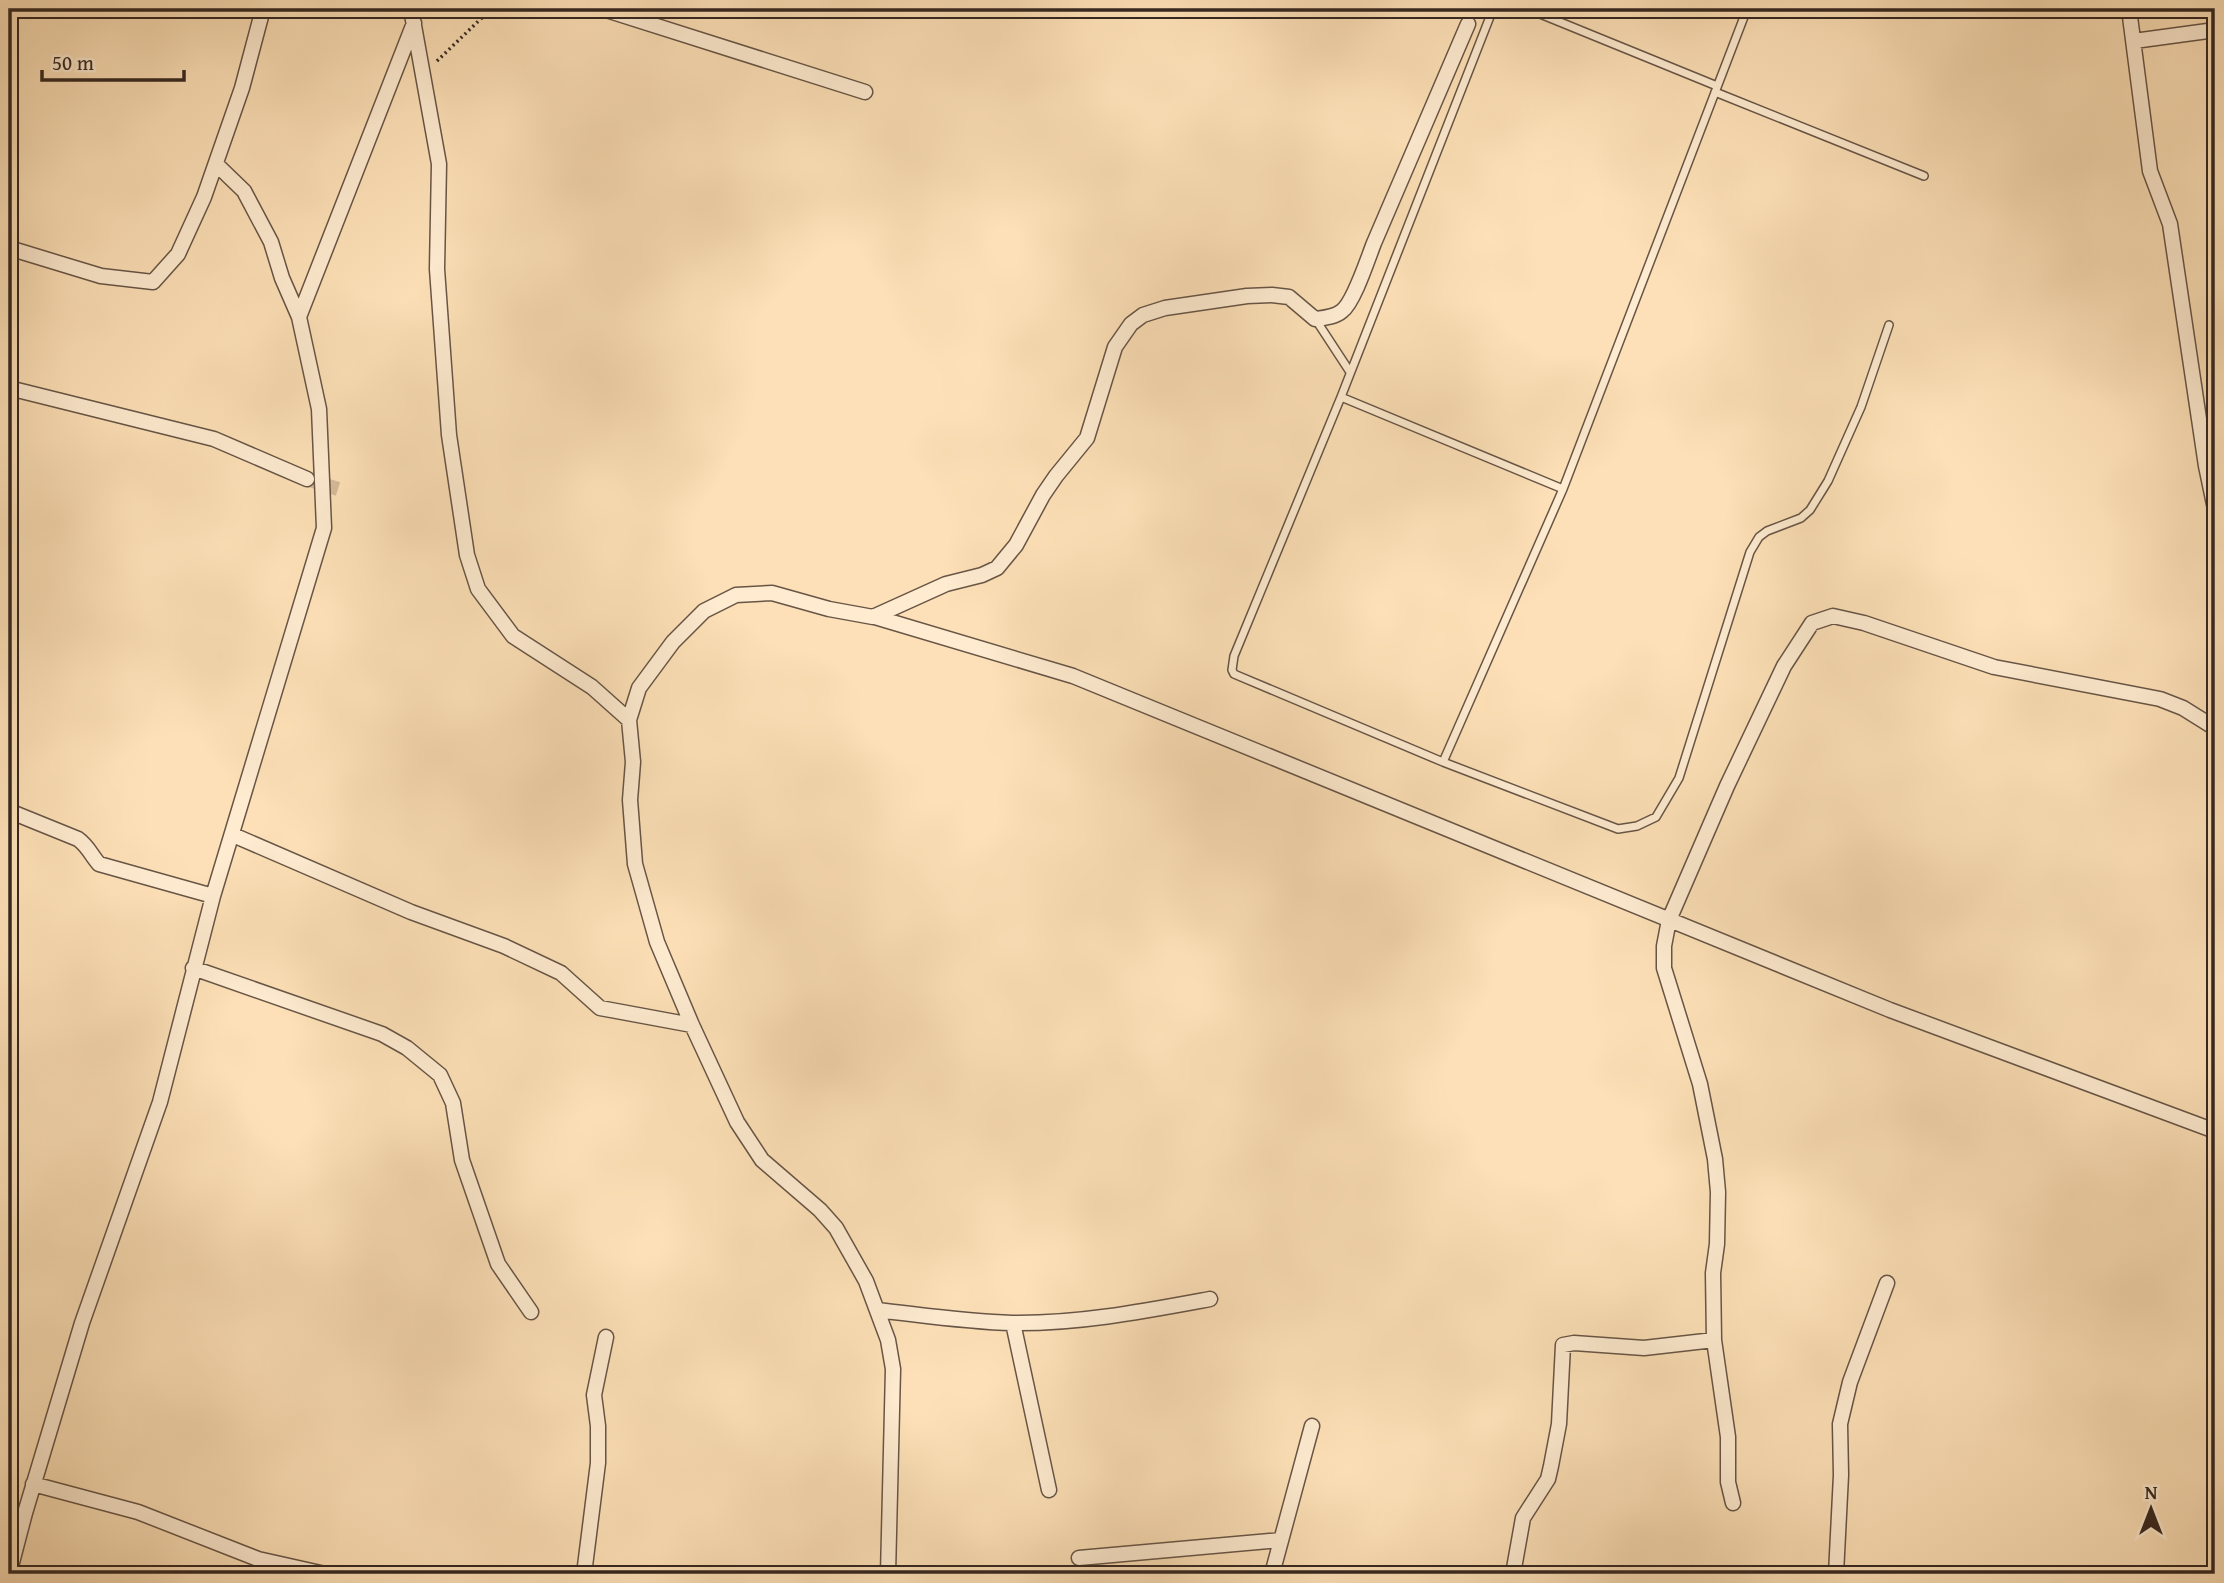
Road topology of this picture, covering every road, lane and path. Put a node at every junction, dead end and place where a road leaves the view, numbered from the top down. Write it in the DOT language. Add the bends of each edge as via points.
graph roads {
  1 [pos="263,9"];
  2 [pos="491,9"];
  3 [pos="603,9"];
  4 [pos="1493,9"];
  5 [pos="1528,9"];
  6 [pos="1747,9"];
  7 [pos="2129,9"];
  8 [pos="413,16"];
  9 [pos="1468,24"];
  10 [pos="2215,30"];
  11 [pos="2134,41"];
  12 [pos="424,74"];
  13 [pos="1716,89"];
  14 [pos="865,92"];
  15 [pos="216,164"];
  16 [pos="1924,176"];
  17 [pos="9,248"];
  18 [pos="299,317"];
  19 [pos="1315,319"];
  20 [pos="1889,325"];
  21 [pos="1350,372"];
  22 [pos="9,388"];
  23 [pos="1341,397"];
  24 [pos="307,479"];
  25 [pos="1563,488"];
  26 [pos="2215,509"];
  27 [pos="875,617"];
  28 [pos="629,720"];
  29 [pos="2215,728"];
  30 [pos="1443,762"];
  31 [pos="9,811"];
  32 [pos="233,835"];
  33 [pos="213,897"];
  34 [pos="1670,920"];
  35 [pos="193,968"];
  36 [pos="691,1025"];
  37 [pos="2215,1131"];
  38 [pos="1887,1283"];
  39 [pos="1210,1299"];
  40 [pos="877,1310"];
  41 [pos="531,1312"];
  42 [pos="1013,1323"];
  43 [pos="606,1338"];
  44 [pos="1714,1340"];
  45 [pos="1312,1426"];
  46 [pos="33,1484"];
  47 [pos="1049,1490"];
  48 [pos="1733,1503"];
  49 [pos="1280,1540"];
  50 [pos="1079,1558"];
  51 [pos="9,1574"];
  52 [pos="325,1574"];
  53 [pos="584,1574"];
  54 [pos="888,1574"];
  55 [pos="1272,1574"];
  56 [pos="1514,1574"];
  57 [pos="1836,1574"];
  1 -- 15 [label="street"];
  2 -- 12 [label="path"];
  3 -- 14 [label="street"];
  4 -- 21 [label="lane"];
  5 -- 13 [label="lane"];
  6 -- 13 [label="lane"];
  7 -- 11 [label="street"];
  8 -- 12 [label="street"];
  8 -- 18 [label="street"];
  9 -- 19 [label="street" via="1345,310"];
  10 -- 11 [label="street"];
  11 -- 26 [label="street" via="2150,171 2170,224"];
  12 -- 28 [label="street" via="439,164 437,269 449,435 467,555 478,589 513,636 592,687"];
  13 -- 16 [label="lane"];
  13 -- 25 [label="lane"];
  15 -- 17 [label="street" via="178,254 153,282 101,276"];
  15 -- 18 [label="street" via="244,191 255,211"];
  18 -- 32 [label="street" via="319,409 324,528"];
  19 -- 21 [label="lane"];
  19 -- 27 [label="street" via="1289,297 1272,295 1165,308 1143,315 1115,347 1087,438 1043,495 1006,559 982,575 946,584"];
  20 -- 30 [label="lane" via="1828,481 1810,510 1759,537 1750,552 1679,778 1656,817 1618,829"];
  21 -- 23 [label="lane"];
  22 -- 24 [label="street" via="214,439"];
  23 -- 25 [label="lane"];
  23 -- 30 [label="lane" via="1232,670 1238,677"];
  25 -- 30 [label="lane"];
  27 -- 28 [label="street" via="772,593 736,595 704,611 673,642 639,688"];
  27 -- 34 [label="street" via="1073,676"];
  28 -- 36 [label="street" via="635,864 657,942"];
  29 -- 34 [label="street" via="2160,699 1994,667 1864,622 1822,618 1812,623 1784,666"];
  31 -- 33 [label="street" via="78,839 99,864"];
  32 -- 33 [label="street"];
  32 -- 36 [label="street" via="515,951 561,973 600,1009"];
  33 -- 35 [label="street"];
  34 -- 37 [label="street" via="1890,1010"];
  34 -- 44 [label="street" via="1664,968 1700,1084 1715,1159"];
  35 -- 41 [label="street" via="382,1034 440,1075 453,1103 462,1160 498,1265"];
  35 -- 46 [label="street" via="160,1102 82,1323"];
  36 -- 40 [label="street" via="737,1122 762,1160 836,1228 866,1280"];
  38 -- 57 [label="street" via="1850,1382 1840,1424"];
  39 -- 42 [label="street" via="1139,1312"];
  40 -- 42 [label="street"];
  40 -- 54 [label="street" via="893,1369"];
  42 -- 47 [label="street"];
  43 -- 53 [label="street" via="594,1395 598,1463"];
  44 -- 48 [label="street"];
  44 -- 56 [label="street" via="1644,1348 1563,1345 1560,1412 1551,1466 1548,1479 1523,1518"];
  45 -- 49 [label="street"];
  46 -- 51 [label="street"];
  46 -- 52 [label="street" via="138,1512 258,1559"];
  49 -- 50 [label="street"];
  49 -- 55 [label="street"];
}
